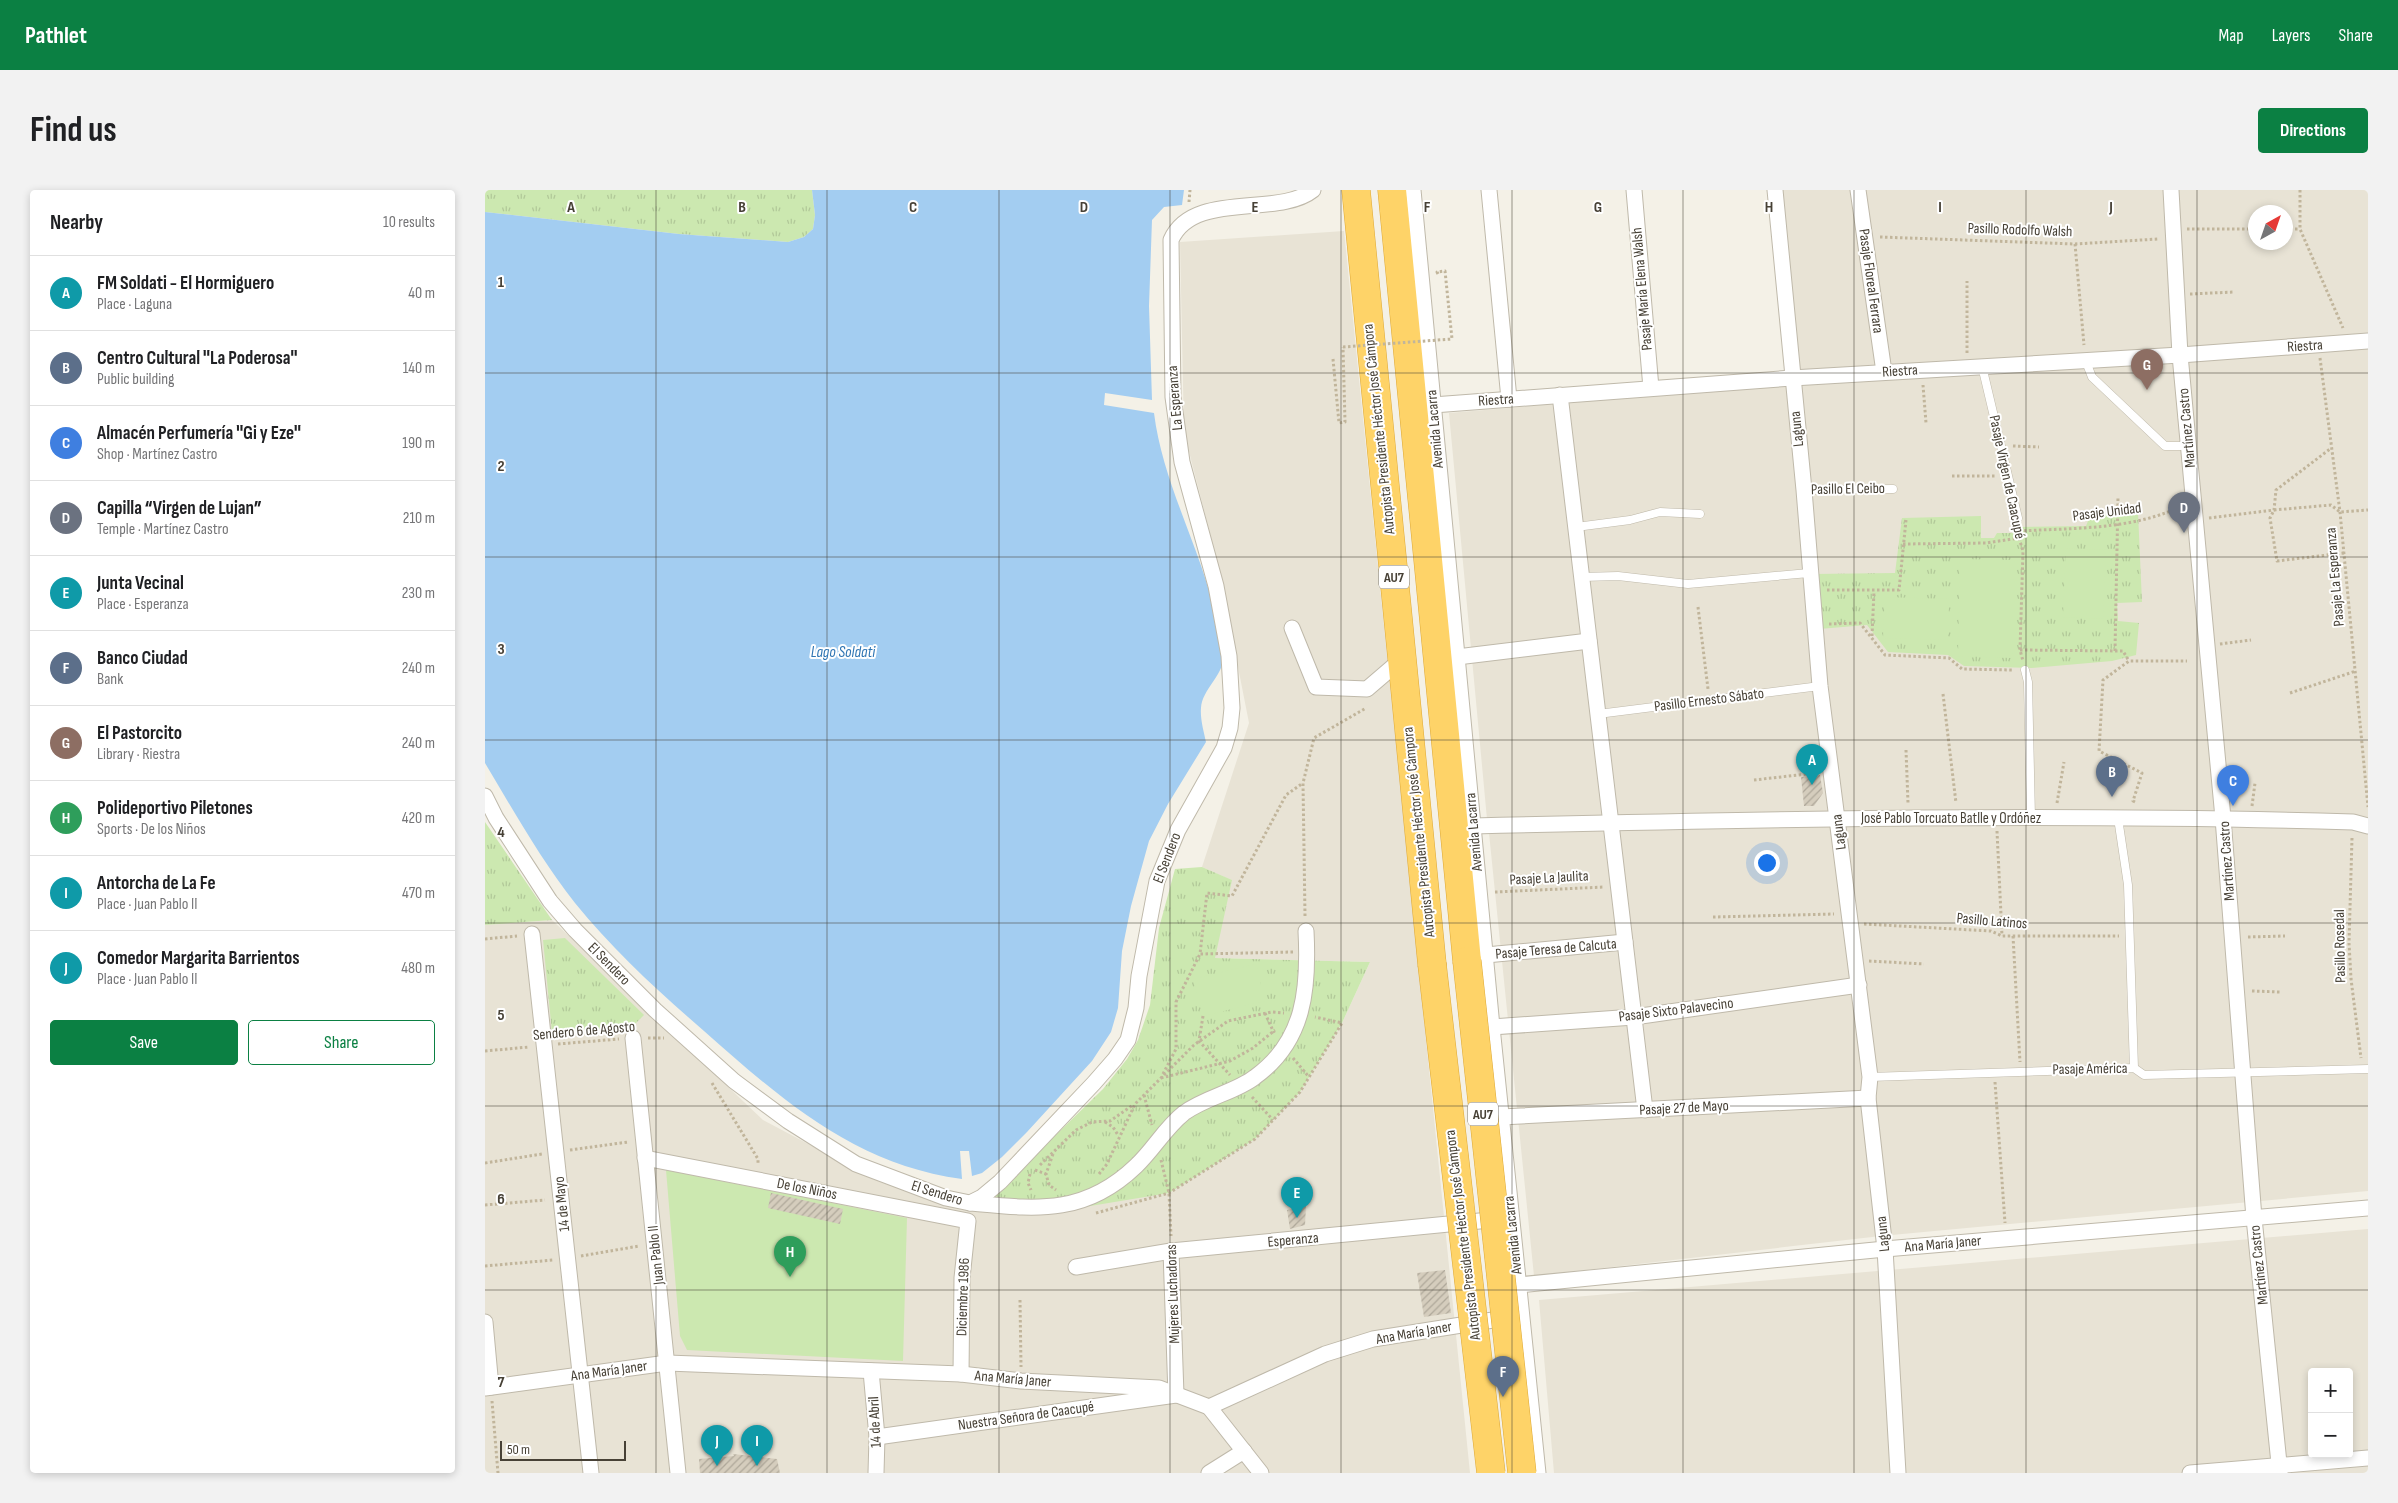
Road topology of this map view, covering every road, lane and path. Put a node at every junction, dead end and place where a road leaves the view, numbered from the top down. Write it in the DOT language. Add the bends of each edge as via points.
graph roads {
  1 [pos="1313,190"];
  2 [pos="1356,190"];
  3 [pos="1392,190"];
  4 [pos="1413,190"];
  5 [pos="1489,190"];
  6 [pos="1634,190"];
  7 [pos="1775,190"];
  8 [pos="1858,190"];
  9 [pos="2171,190"];
  10 [pos="2299,190"];
  11 [pos="2248,229"];
  12 [pos="2293,229"];
  13 [pos="2299,229"];
  14 [pos="2174,234"];
  15 [pos="1864,237"];
  16 [pos="2075,244"];
  17 [pos="1437,272"];
  18 [pos="1967,281"];
  19 [pos="2234,292"];
  20 [pos="2177,294"];
  21 [pos="2368,340"];
  22 [pos="2349,343"];
  23 [pos="2318,345"];
  24 [pos="2180,355"];
  25 [pos="1333,358"];
  26 [pos="2085,359"];
  27 [pos="1967,366"];
  28 [pos="1982,366"];
  29 [pos="1922,370"];
  30 [pos="1884,372"];
  31 [pos="1792,378"];
  32 [pos="1651,388"];
  33 [pos="1560,395"];
  34 [pos="1509,399"];
  35 [pos="1433,405"];
  36 [pos="1926,423"];
  37 [pos="2002,445"];
  38 [pos="2189,446"];
  39 [pos="2039,448"];
  40 [pos="2330,449"];
  41 [pos="1952,476"];
  42 [pos="2009,476"];
  43 [pos="1893,489"];
  44 [pos="1804,490"];
  45 [pos="2117,497"];
  46 [pos="2193,498"];
  47 [pos="2274,510"];
  48 [pos="2368,510"];
  49 [pos="2340,512"];
  50 [pos="1700,514"];
  51 [pos="2018,518"];
  52 [pos="2195,519"];
  53 [pos="1906,520"];
  54 [pos="2117,525"];
  55 [pos="1576,527"];
  56 [pos="2019,531"];
  57 [pos="2019,538"];
  58 [pos="1903,544"];
  59 [pos="2344,553"];
  60 [pos="1809,573"];
  61 [pos="1582,577"];
  62 [pos="1810,589"];
  63 [pos="1874,591"];
  64 [pos="1698,608"];
  65 [pos="1814,625"];
  66 [pos="1292,628"];
  67 [pos="1872,636"];
  68 [pos="2251,640"];
  69 [pos="1589,641"];
  70 [pos="2207,645"];
  71 [pos="2115,651"];
  72 [pos="1457,657"];
  73 [pos="1402,659"];
  74 [pos="2129,661"];
  75 [pos="2187,661"];
  76 [pos="2025,670"];
  77 [pos="2356,671"];
  78 [pos="1820,686"];
  79 [pos="2290,693"];
  80 [pos="1943,694"];
  81 [pos="1709,700"];
  82 [pos="1232,708"];
  83 [pos="1366,708"];
  84 [pos="1598,714"];
  85 [pos="1905,750"];
  86 [pos="2064,762"];
  87 [pos="1831,771"];
  88 [pos="1754,780"];
  89 [pos="1303,783"];
  90 [pos="2255,783"];
  91 [pos="485,796"];
  92 [pos="2368,808"];
  93 [pos="1838,818"];
  94 [pos="1909,818"];
  95 [pos="1958,818"];
  96 [pos="1996,818"];
  97 [pos="2031,818"];
  98 [pos="2054,818"];
  99 [pos="2118,818"];
  100 [pos="2155,818"];
  101 [pos="2223,818"];
  102 [pos="2250,819"];
  103 [pos="2353,822"];
  104 [pos="1611,823"];
  105 [pos="1474,826"];
  106 [pos="2368,826"];
  107 [pos="1619,886"];
  108 [pos="1479,893"];
  109 [pos="1713,917"];
  110 [pos="1850,918"];
  111 [pos="1305,931"];
  112 [pos="532,934"];
  113 [pos="2002,936"];
  114 [pos="2013,936"];
  115 [pos="2131,936"];
  116 [pos="2285,936"];
  117 [pos="2232,938"];
  118 [pos="1625,942"];
  119 [pos="1307,952"];
  120 [pos="1200,954"];
  121 [pos="1476,958"];
  122 [pos="1856,960"];
  123 [pos="1924,964"];
  124 [pos="1859,985"];
  125 [pos="2236,990"];
  126 [pos="2280,992"];
  127 [pos="1297,1014"];
  128 [pos="1203,1016"];
  129 [pos="1634,1017"];
  130 [pos="1492,1026"];
  131 [pos="633,1038"];
  132 [pos="684,1038"];
  133 [pos="1199,1041"];
  134 [pos="544,1046"];
  135 [pos="485,1051"];
  136 [pos="2134,1068"];
  137 [pos="2365,1069"];
  138 [pos="2021,1071"];
  139 [pos="2243,1071"];
  140 [pos="1995,1072"];
  141 [pos="1870,1077"];
  142 [pos="709,1078"];
  143 [pos="1160,1078"];
  144 [pos="1868,1098"];
  145 [pos="1135,1104"];
  146 [pos="1645,1110"];
  147 [pos="1501,1117"];
  148 [pos="1105,1121"];
  149 [pos="1119,1136"];
  150 [pos="1054,1152"];
  151 [pos="645,1158"];
  152 [pos="1035,1170"];
  153 [pos="1046,1174"];
  154 [pos="757,1180"];
  155 [pos="1093,1180"];
  156 [pos="1031,1190"];
  157 [pos="1040,1191"];
  158 [pos="1048,1193"];
  159 [pos="1169,1193"];
  160 [pos="561,1198"];
  161 [pos="970,1203"];
  162 [pos="485,1205"];
  163 [pos="1019,1206"];
  164 [pos="2368,1208"];
  165 [pos="1086,1214"];
  166 [pos="1511,1218"];
  167 [pos="2254,1218"];
  168 [pos="968,1220"];
  169 [pos="2007,1238"];
  170 [pos="1885,1249"];
  171 [pos="1171,1251"];
  172 [pos="1076,1267"];
  173 [pos="1518,1285"];
  174 [pos="1020,1300"];
  175 [pos="1522,1315"];
  176 [pos="485,1322"];
  177 [pos="667,1363"];
  178 [pos="871,1371"];
  179 [pos="961,1374"];
  180 [pos="581,1375"];
  181 [pos="1021,1381"];
  182 [pos="488,1388"];
  183 [pos="1176,1395"];
  184 [pos="1209,1408"];
  185 [pos="877,1437"];
  186 [pos="1244,1451"];
  187 [pos="2368,1458"];
  188 [pos="2279,1469"];
  189 [pos="498,1473"];
  190 [pos="591,1473"];
  191 [pos="678,1473"];
  192 [pos="877,1473"];
  193 [pos="1209,1473"];
  194 [pos="1261,1473"];
  195 [pos="1491,1473"];
  196 [pos="1522,1473"];
  197 [pos="1538,1473"];
  198 [pos="1898,1473"];
  199 [pos="2189,1473"];
  1 -- 82 [label="street, La Esperanza" via="1298,199 1220,207 1189,219 1175,230 1171,240 1173,397 1182,462 1216,586 1229,656"];
  2 -- 73 [label="highway, Autopista Presidente Héctor José Cámpora / AU7"];
  3 -- 121 [label="highway, AU7"];
  4 -- 35 [label="street, Avenida Lacarra"];
  5 -- 34 [label="street"];
  6 -- 32 [label="street, Pasaje María Elena Walsh"];
  7 -- 31 [label="street, Laguna"];
  8 -- 15 [label="street, Pasaje Floreal Ferrara"];
  9 -- 14 [label="street, Martínez Castro"];
  10 -- 13 [label="path"];
  11 -- 14 [label="path, Pasillo Rodolfo Walsh"];
  12 -- 13 [label="path"];
  13 -- 22 [label="path"];
  14 -- 16 [label="path, Pasillo Rodolfo Walsh"];
  14 -- 20 [label="street, Martínez Castro"];
  15 -- 16 [label="path, Pasillo Rodolfo Walsh"];
  15 -- 30 [label="street, Pasaje Floreal Ferrara"];
  16 -- 26 [label="path"];
  17 -- 25 [label="path, bridge" via="1445,271 1452,339 1343,347 1345,422 1339,423"];
  18 -- 27 [label="path"];
  19 -- 20 [label="path"];
  20 -- 24 [label="street, Martínez Castro"];
  21 -- 22 [label="street, Riestra"];
  22 -- 23 [label="street, Riestra"];
  23 -- 24 [label="street, Riestra"];
  23 -- 40 [label="path, Pasaje La Esperanza"];
  24 -- 26 [label="street, Riestra"];
  24 -- 38 [label="street, Martínez Castro"];
  26 -- 28 [label="street, Riestra"];
  26 -- 38 [label="lane" via="2091,377 2165,446"];
  27 -- 28 [label="street, Riestra"];
  27 -- 29 [label="street, Riestra"];
  28 -- 37 [label="lane, Pasaje Virgen de Caacupé"];
  29 -- 30 [label="street, Riestra"];
  29 -- 36 [label="path"];
  30 -- 31 [label="street, Riestra"];
  31 -- 32 [label="street, Riestra"];
  31 -- 44 [label="street, Laguna"];
  32 -- 33 [label="street, Riestra"];
  33 -- 34 [label="street, Riestra"];
  33 -- 55 [label="street"];
  34 -- 35 [label="street, Riestra"];
  35 -- 72 [label="street, Avenida Lacarra"];
  37 -- 39 [label="path"];
  37 -- 42 [label="lane, Pasaje Virgen de Caacupé"];
  38 -- 46 [label="street, Martínez Castro"];
  40 -- 47 [label="path" via="2276,490"];
  40 -- 49 [label="path, Pasaje La Esperanza"];
  41 -- 42 [label="path"];
  42 -- 51 [label="lane, Pasaje Virgen de Caacupé"];
  43 -- 44 [label="lane, Pasillo El Ceibo"];
  44 -- 60 [label="street, Laguna"];
  45 -- 54 [label="path"];
  46 -- 52 [label="street, Martínez Castro"];
  46 -- 54 [label="path, Pasaje Unidad" via="2184,506 2160,516"];
  47 -- 49 [label="path" via="2331,505"];
  47 -- 52 [label="path"];
  47 -- 59 [label="path" via="2270,518 2277,561"];
  48 -- 49 [label="path"];
  49 -- 59 [label="path, Pasaje La Esperanza"];
  50 -- 55 [label="lane" via="1661,512"];
  51 -- 56 [label="path, Pasaje Virgen de Caacupé"];
  52 -- 70 [label="street, Martínez Castro"];
  53 -- 58 [label="path"];
  54 -- 56 [label="path, Pasaje Unidad"];
  54 -- 71 [label="path"];
  55 -- 61 [label="street"];
  56 -- 57 [label="path, Pasaje Virgen de Caacupé"];
  57 -- 58 [label="path" via="1987,543"];
  57 -- 71 [label="path, Pasaje Virgen de Caacupé" via="2023,551 2020,650"];
  58 -- 63 [label="path" via="1899,590"];
  59 -- 77 [label="path, Pasaje La Esperanza"];
  60 -- 61 [label="lane" via="1688,584 1618,576"];
  60 -- 62 [label="street, Laguna"];
  61 -- 69 [label="street"];
  62 -- 63 [label="path"];
  62 -- 65 [label="street, Laguna"];
  63 -- 67 [label="path"];
  64 -- 81 [label="path"];
  65 -- 67 [label="path" via="1859,623"];
  65 -- 78 [label="street, Laguna"];
  66 -- 73 [label="street" via="1316,687 1367,689"];
  67 -- 76 [label="path" via="1885,655 1949,658 1962,670"];
  68 -- 70 [label="path"];
  69 -- 72 [label="street"];
  69 -- 84 [label="street"];
  70 -- 101 [label="street, Martínez Castro"];
  71 -- 74 [label="path" via="2123,651"];
  72 -- 105 [label="street, Avenida Lacarra"];
  73 -- 195 [label="highway, Autopista Presidente Héctor José Cámpora / AU7, bridge" via="1432,964"];
  74 -- 75 [label="path"];
  74 -- 100 [label="path" via="2103,680 2099,751 2142,773 2133,801"];
  76 -- 97 [label="lane" via="2028,682"];
  77 -- 79 [label="path"];
  77 -- 92 [label="path, Pasaje La Esperanza"];
  78 -- 81 [label="lane, Pasillo Ernesto Sábato"];
  78 -- 87 [label="street, Laguna"];
  80 -- 95 [label="path"];
  81 -- 84 [label="lane, Pasillo Ernesto Sábato"];
  82 -- 161 [label="street, El Sendero" via="1224,748 1178,830 1157,881 1135,1016 1128,1040 1115,1060 999,1182"];
  83 -- 89 [label="path" via="1314,738"];
  84 -- 104 [label="street"];
  85 -- 94 [label="path"];
  86 -- 98 [label="path"];
  87 -- 88 [label="path"];
  87 -- 93 [label="street, Laguna"];
  89 -- 111 [label="path"];
  89 -- 120 [label="path" via="1285,795 1232,896 1207,893"];
  90 -- 102 [label="path"];
  91 -- 132 [label="street, El Sendero" via="550,901"];
  93 -- 94 [label="street, José Pablo Torcuato Batlle y Ordóñez"];
  93 -- 104 [label="street, José Pablo Torcuato Batlle y Ordóñez"];
  93 -- 110 [label="street, Laguna"];
  94 -- 95 [label="street, José Pablo Torcuato Batlle y Ordóñez"];
  95 -- 96 [label="street, José Pablo Torcuato Batlle y Ordóñez"];
  96 -- 97 [label="street, José Pablo Torcuato Batlle y Ordóñez"];
  96 -- 113 [label="path"];
  97 -- 98 [label="street, José Pablo Torcuato Batlle y Ordóñez"];
  98 -- 99 [label="street, José Pablo Torcuato Batlle y Ordóñez"];
  99 -- 100 [label="street, José Pablo Torcuato Batlle y Ordóñez"];
  99 -- 115 [label="lane" via="2128,885"];
  100 -- 101 [label="street, José Pablo Torcuato Batlle y Ordóñez"];
  101 -- 102 [label="street, José Pablo Torcuato Batlle y Ordóñez"];
  101 -- 117 [label="street, Martínez Castro"];
  102 -- 103 [label="street, José Pablo Torcuato Batlle y Ordóñez"];
  103 -- 106 [label="street, José Pablo Torcuato Batlle y Ordóñez"];
  103 -- 137 [label="path, Pasillo Rosedal" via="2349,943 2351,979"];
  104 -- 105 [label="street, José Pablo Torcuato Batlle y Ordóñez"];
  104 -- 107 [label="street"];
  105 -- 108 [label="street, Avenida Lacarra"];
  107 -- 108 [label="path, Pasaje La Jaulita"];
  107 -- 118 [label="street"];
  108 -- 121 [label="street, Avenida Lacarra"];
  109 -- 110 [label="path, Pasillo Latinos"];
  110 -- 113 [label="path, Pasillo Latinos" via="1991,931"];
  110 -- 122 [label="street, Laguna"];
  111 -- 119 [label="street"];
  112 -- 134 [label="street, 14 de Mayo"];
  113 -- 114 [label="path, Pasillo Latinos"];
  114 -- 115 [label="path, Pasillo Latinos"];
  114 -- 138 [label="path"];
  115 -- 136 [label="lane"];
  116 -- 117 [label="path"];
  117 -- 125 [label="street, Martínez Castro"];
  118 -- 121 [label="street, Pasaje Teresa de Calcuta"];
  118 -- 129 [label="street"];
  119 -- 120 [label="path"];
  119 -- 127 [label="street"];
  120 -- 143 [label="path" via="1175,1002 1176,1049"];
  121 -- 130 [label="street, Avenida Lacarra"];
  121 -- 196 [label="highway, AU7, bridge"];
  122 -- 123 [label="path"];
  122 -- 124 [label="street, Laguna"];
  124 -- 129 [label="street, Pasaje Sixto Palavecino"];
  124 -- 141 [label="street, Laguna"];
  125 -- 126 [label="path"];
  125 -- 139 [label="street, Martínez Castro"];
  127 -- 133 [label="path" via="1272,1012 1228,1021"];
  127 -- 143 [label="path" via="1253,1048 1230,1061"];
  127 -- 159 [label="path" via="1342,1023 1299,1092 1255,1140"];
  127 -- 163 [label="street" via="1283,1049 1255,1078 1187,1111 1173,1122 1135,1167 1106,1189 1087,1200 1073,1203"];
  128 -- 133 [label="path"];
  129 -- 130 [label="street, Pasaje Sixto Palavecino"];
  129 -- 146 [label="street"];
  130 -- 147 [label="street, Avenida Lacarra"];
  131 -- 132 [label="path, Sendero 6 de Agosto"];
  131 -- 134 [label="path, Sendero 6 de Agosto"];
  131 -- 151 [label="street, Juan Pablo II"];
  132 -- 161 [label="street, El Sendero" via="788,1121 856,1164 946,1198"];
  133 -- 143 [label="path"];
  134 -- 135 [label="path, Sendero 6 de Agosto"];
  134 -- 160 [label="street, 14 de Mayo"];
  136 -- 138 [label="lane, Pasaje América"];
  136 -- 139 [label="lane, Pasaje América" via="2144,1075"];
  137 -- 139 [label="lane, Pasaje América"];
  138 -- 140 [label="lane, Pasaje América"];
  139 -- 167 [label="street, Martínez Castro"];
  140 -- 141 [label="lane, Pasaje América"];
  140 -- 169 [label="path"];
  141 -- 144 [label="street, Laguna"];
  142 -- 154 [label="path" via="758,1159"];
  143 -- 145 [label="path"];
  144 -- 146 [label="street, Pasaje 27 de Mayo"];
  144 -- 170 [label="street, Laguna"];
  145 -- 148 [label="path"];
  145 -- 149 [label="path"];
  146 -- 147 [label="street, Pasaje 27 de Mayo"];
  147 -- 166 [label="street, Avenida Lacarra"];
  148 -- 149 [label="path"];
  148 -- 150 [label="path" via="1092,1122 1076,1130"];
  149 -- 155 [label="path" via="1107,1164"];
  150 -- 152 [label="path"];
  150 -- 153 [label="path"];
  151 -- 154 [label="street, De los Niños"];
  151 -- 177 [label="street, Juan Pablo II"];
  152 -- 153 [label="path"];
  152 -- 156 [label="path" via="1028,1183"];
  153 -- 158 [label="path" via="1049,1185 1059,1191"];
  154 -- 168 [label="street, De los Niños"];
  156 -- 157 [label="path"];
  156 -- 163 [label="path"];
  159 -- 165 [label="path"];
  159 -- 171 [label="path, Mujeres Luchadoras"];
  160 -- 162 [label="path"];
  160 -- 180 [label="street, 14 de Mayo"];
  161 -- 163 [label="street"];
  164 -- 167 [label="street, Ana María Janer"];
  166 -- 171 [label="street, Esperanza"];
  166 -- 173 [label="street, Avenida Lacarra"];
  167 -- 169 [label="street, Ana María Janer"];
  167 -- 188 [label="street, Martínez Castro"];
  168 -- 179 [label="street, Diciembre 1986" via="962,1278"];
  169 -- 170 [label="street, Ana María Janer"];
  170 -- 173 [label="street, Ana María Janer"];
  170 -- 198 [label="street, Laguna"];
  171 -- 172 [label="street, Esperanza"];
  171 -- 183 [label="street, Mujeres Luchadoras"];
  173 -- 175 [label="street, Avenida Lacarra"];
  174 -- 181 [label="path"];
  175 -- 184 [label="street, Ana María Janer" via="1373,1339 1325,1354"];
  175 -- 197 [label="street, Avenida Lacarra"];
  176 -- 182 [label="street"];
  177 -- 178 [label="street, Ana María Janer"];
  177 -- 180 [label="street, Ana María Janer"];
  177 -- 191 [label="street, Juan Pablo II"];
  178 -- 179 [label="street, Ana María Janer"];
  178 -- 185 [label="street, 14 de Abril"];
  179 -- 181 [label="street, Ana María Janer"];
  180 -- 182 [label="street, Ana María Janer"];
  180 -- 190 [label="street, 14 de Mayo"];
  181 -- 183 [label="street, Ana María Janer" via="1159,1388"];
  182 -- 189 [label="path"];
  183 -- 184 [label="street, Ana María Janer"];
  183 -- 185 [label="street, Nuestra Señora de Caacupé"];
  184 -- 186 [label="street"];
  185 -- 192 [label="street, 14 de Abril"];
  186 -- 193 [label="street"];
  186 -- 194 [label="street"];
  187 -- 188 [label="street"];
  188 -- 199 [label="street"];
}
